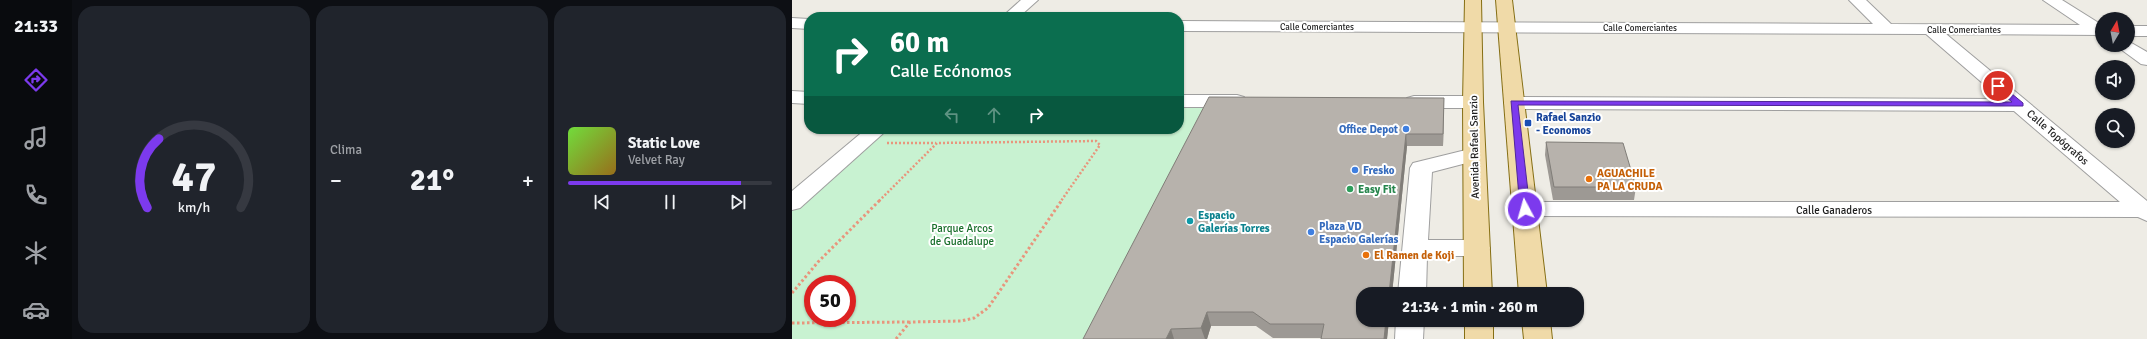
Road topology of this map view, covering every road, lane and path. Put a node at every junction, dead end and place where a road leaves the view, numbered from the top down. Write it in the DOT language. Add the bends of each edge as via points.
graph roads {
  1 [pos="1030,0"];
  2 [pos="1473,0"];
  3 [pos="1504,0"];
  4 [pos="1857,0"];
  5 [pos="2051,0"];
  6 [pos="1016,12"];
  7 [pos="792,24"];
  8 [pos="804,24"];
  9 [pos="1184,26"];
  10 [pos="2095,27"];
  11 [pos="1473,28"];
  12 [pos="1506,28"];
  13 [pos="1887,29"];
  14 [pos="1931,30"];
  15 [pos="2095,31"];
  16 [pos="2135,31"];
  17 [pos="2147,31"];
  18 [pos="2134,52"];
  19 [pos="2147,60"];
  20 [pos="792,98"];
  21 [pos="804,98"];
  22 [pos="1184,101"];
  23 [pos="1256,101"];
  24 [pos="1393,102"];
  25 [pos="1472,102"];
  26 [pos="1514,103"];
  27 [pos="2020,105"];
  28 [pos="872,134"];
  29 [pos="862,143"];
  30 [pos="937,144"];
  31 [pos="1474,154"];
  32 [pos="792,203"];
  33 [pos="1525,209"];
  34 [pos="2145,212"];
  35 [pos="1415,248"];
  36 [pos="1477,248"];
  37 [pos="1412,287"];
  38 [pos="1478,287"];
  39 [pos="1533,287"];
  40 [pos="792,293"];
  41 [pos="910,322"];
  42 [pos="792,323"];
  43 [pos="1410,327"];
  44 [pos="1479,327"];
  45 [pos="1537,327"];
  46 [pos="896,339"];
  47 [pos="1409,339"];
  48 [pos="1479,339"];
  49 [pos="1538,339"];
  1 -- 6 [label="street"];
  2 -- 11 [label="main road, Avenida Rafael Sanzio"];
  3 -- 12 [label="main road"];
  4 -- 13 [label="street"];
  5 -- 10 [label="street"];
  7 -- 8 [label="street"];
  9 -- 11 [label="street, Calle Comerciantes"];
  11 -- 12 [label="street, Calle Comerciantes"];
  11 -- 25 [label="main road, Avenida Rafael Sanzio"];
  12 -- 13 [label="street, Calle Comerciantes"];
  12 -- 26 [label="main road"];
  13 -- 14 [label="street, Calle Comerciantes"];
  14 -- 15 [label="street, Calle Comerciantes"];
  14 -- 27 [label="street, Calle Topógrafos"];
  16 -- 17 [label="street"];
  18 -- 19 [label="street"];
  20 -- 21 [label="street"];
  22 -- 23 [label="street"];
  24 -- 25 [label="street"];
  25 -- 31 [label="main road, Avenida Rafael Sanzio"];
  26 -- 27 [label="street"];
  26 -- 33 [label="main road"];
  27 -- 34 [label="street, Calle Topógrafos"];
  28 -- 29 [label="street"];
  29 -- 30 [label="path"];
  29 -- 32 [label="street"];
  30 -- 40 [label="path" via="818,262"];
  30 -- 41 [label="path" via="1096,141 1100,145 988,308 974,318 961,321"];
  31 -- 35 [label="street" via="1421,168"];
  31 -- 36 [label="main road, Avenida Rafael Sanzio"];
  33 -- 34 [label="street, Calle Ganaderos"];
  33 -- 39 [label="main road"];
  35 -- 36 [label="street"];
  35 -- 37 [label="street"];
  36 -- 38 [label="main road, Avenida Rafael Sanzio"];
  41 -- 42 [label="path"];
  41 -- 46 [label="path"];
  43 -- 47 [label="street"];
  44 -- 48 [label="main road"];
  45 -- 49 [label="main road"];
}
